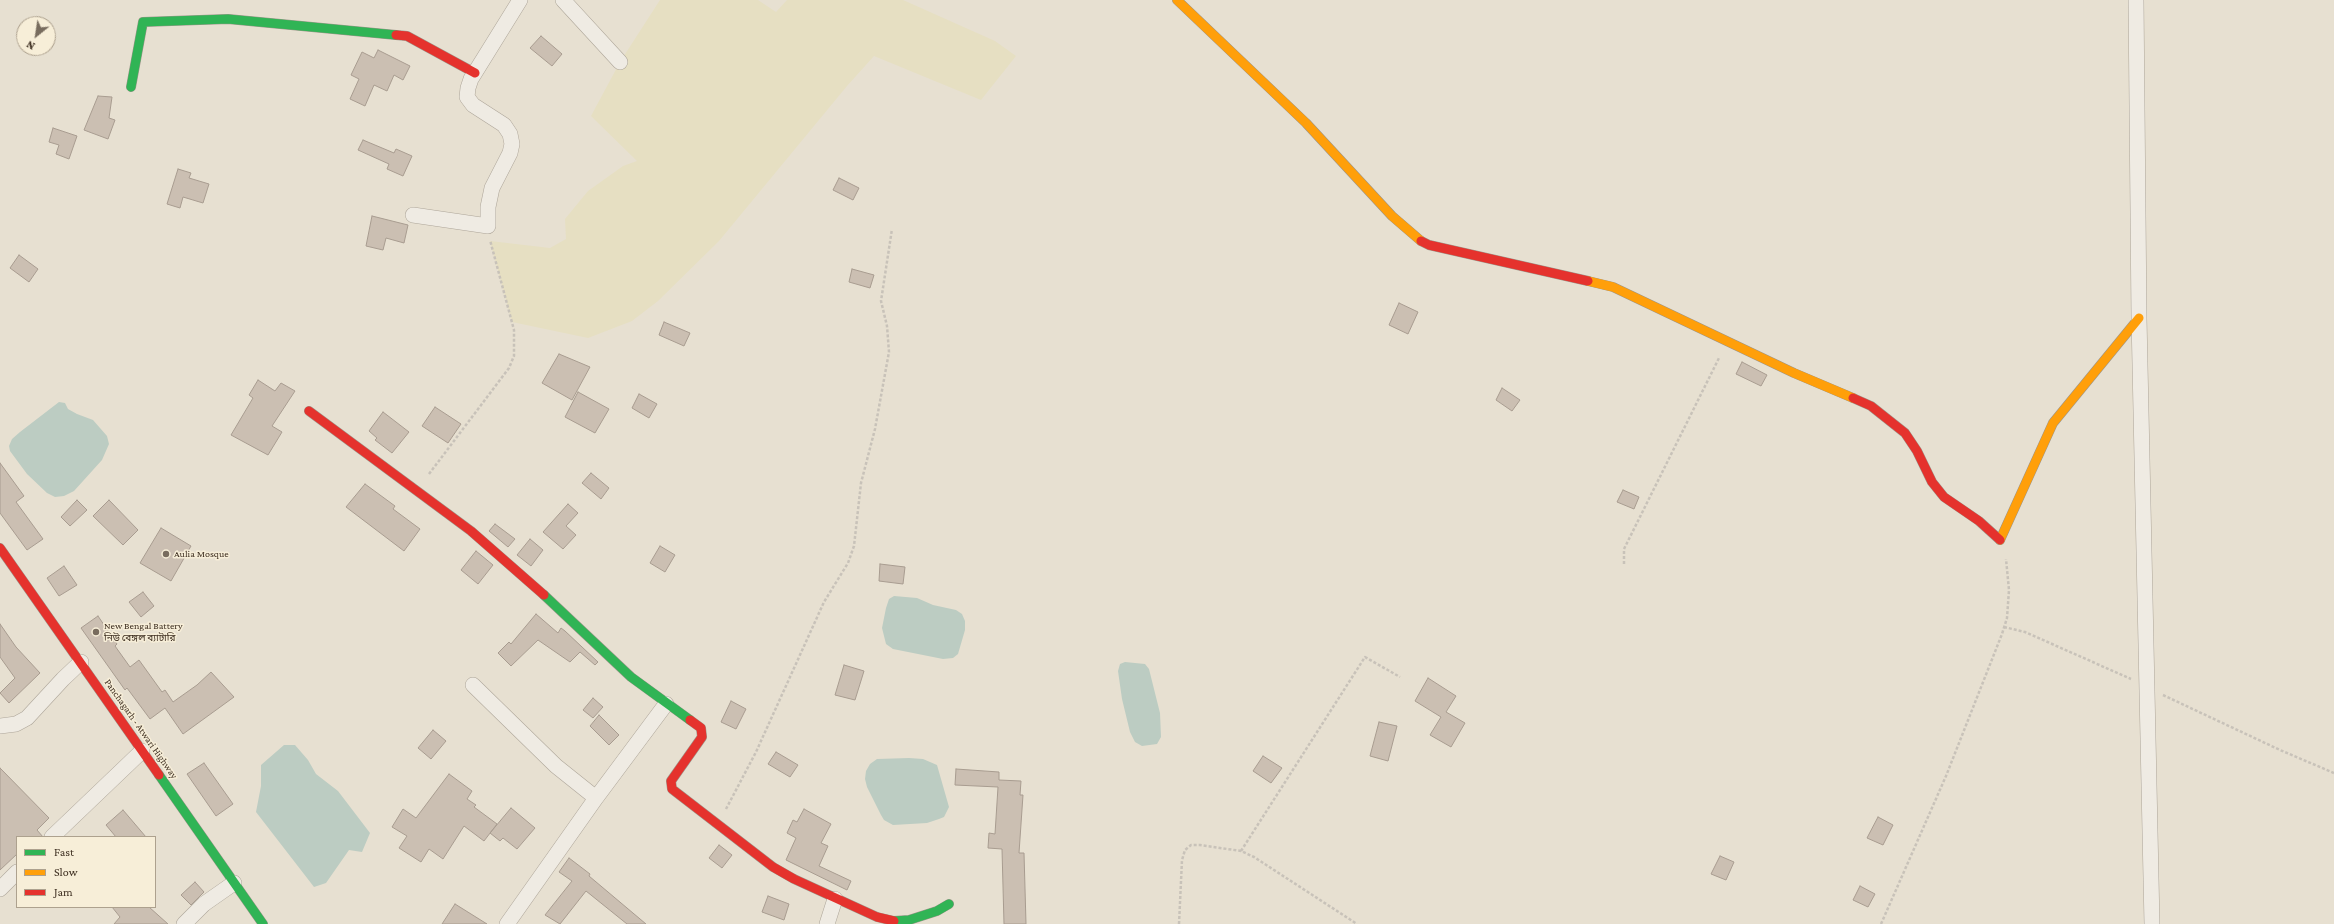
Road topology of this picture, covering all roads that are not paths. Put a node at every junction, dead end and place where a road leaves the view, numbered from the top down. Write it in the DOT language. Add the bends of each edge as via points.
graph roads {
  1 [pos="520,0"];
  2 [pos="563,0"];
  3 [pos="1177,0"];
  4 [pos="2136,0"];
  5 [pos="620,62"];
  6 [pos="475,73"];
  7 [pos="131,87"];
  8 [pos="414,215"];
  9 [pos="2139,318"];
  10 [pos="309,411"];
  11 [pos="0,548"];
  12 [pos="81,662"];
  13 [pos="473,684"];
  14 [pos="666,704"];
  15 [pos="0,726"];
  16 [pos="142,751"];
  17 [pos="596,798"];
  18 [pos="53,836"];
  19 [pos="16,873"];
  20 [pos="234,883"];
  21 [pos="0,889"];
  22 [pos="835,899"];
  23 [pos="949,904"];
  24 [pos="184,924"];
  25 [pos="263,924"];
  26 [pos="507,924"];
  27 [pos="826,924"];
  28 [pos="2152,924"];
  1 -- 6 [label="street"];
  2 -- 5 [label="street"];
  3 -- 9 [label="street" via="1306,123 1397,221 1417,239 1429,245 1613,287 1794,373 1871,406 1905,433 1932,482 1944,497 2001,541 2053,423"];
  4 -- 9 [label="street"];
  6 -- 7 [label="street" via="407,36 220,19 143,22"];
  6 -- 8 [label="street" via="467,97 504,125 510,134 512,144 492,188 488,226"];
  9 -- 28 [label="street"];
  10 -- 14 [label="street" via="417,488 533,584 631,677"];
  11 -- 12 [label="street, Panchagarh - Atwari Highway"];
  12 -- 15 [label="street" via="27,718 16,724"];
  12 -- 16 [label="street, Panchagarh - Atwari Highway"];
  13 -- 17 [label="street" via="556,766"];
  14 -- 17 [label="street"];
  14 -- 22 [label="street" via="701,728 702,737 671,781 672,789 773,867"];
  16 -- 18 [label="street"];
  16 -- 20 [label="street, Panchagarh - Atwari Highway"];
  17 -- 26 [label="street"];
  19 -- 21 [label="street"];
  20 -- 24 [label="street" via="204,904"];
  20 -- 25 [label="street, Panchagarh - Atwari Highway"];
  22 -- 23 [label="street" via="877,917 896,921 909,920 937,911"];
  22 -- 27 [label="street"];
}
